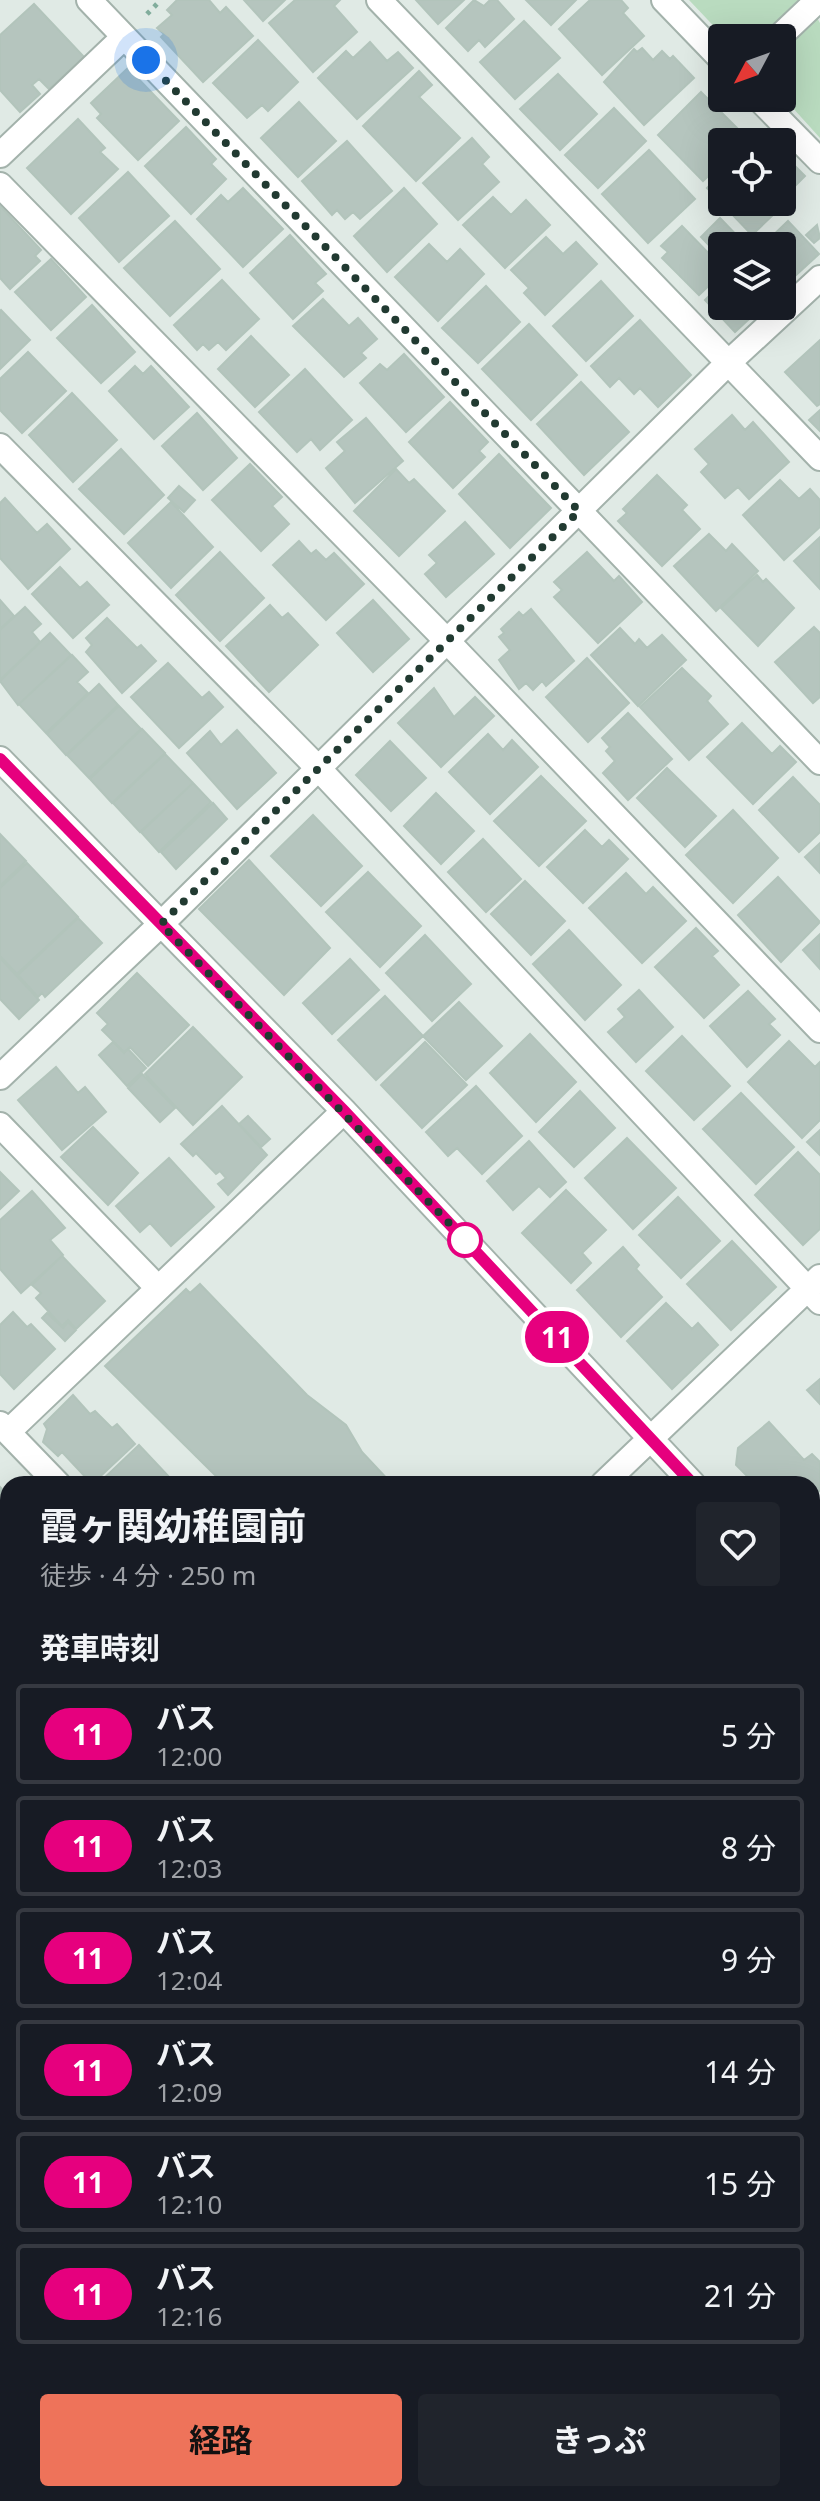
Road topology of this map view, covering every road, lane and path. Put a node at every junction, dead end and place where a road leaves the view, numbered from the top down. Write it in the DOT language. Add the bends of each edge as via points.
graph roads {
  1 [pos="89,0"];
  2 [pos="379,0"];
  3 [pos="664,0"];
  4 [pos="818,0"];
  5 [pos="793,24"];
  6 [pos="124,37"];
  7 [pos="708,46"];
  8 [pos="772,112"];
  9 [pos="0,155"];
  10 [pos="820,161"];
  11 [pos="0,185"];
  12 [pos="820,278"];
  13 [pos="728,363"];
  14 [pos="0,446"];
  15 [pos="820,458"];
  16 [pos="579,511"];
  17 [pos="447,641"];
  18 [pos="0,759"];
  19 [pos="820,762"];
  20 [pos="318,768"];
  21 [pos="161,924"];
  22 [pos="820,1030"];
  23 [pos="0,1077"];
  24 [pos="344,1111"];
  25 [pos="0,1125"];
  26 [pos="157,1287"];
  27 [pos="817,1290"];
  28 [pos="4,1428"];
  29 [pos="651,1437"];
  30 [pos="50,1476"];
  31 [pos="611,1476"];
  32 [pos="686,1476"];
  1 -- 6 [label="street"];
  2 -- 13 [label="street"];
  3 -- 7 [label="street"];
  4 -- 5 [label="street"];
  6 -- 9 [label="street"];
  6 -- 16 [label="street"];
  8 -- 10 [label="street"];
  11 -- 17 [label="street"];
  12 -- 13 [label="street"];
  13 -- 15 [label="street"];
  13 -- 16 [label="street"];
  14 -- 20 [label="street"];
  16 -- 17 [label="street"];
  16 -- 19 [label="street"];
  17 -- 20 [label="street"];
  17 -- 22 [label="street"];
  18 -- 21 [label="street"];
  20 -- 21 [label="street"];
  20 -- 27 [label="street"];
  21 -- 23 [label="street"];
  21 -- 24 [label="street"];
  24 -- 26 [label="street"];
  24 -- 29 [label="street"];
  25 -- 26 [label="street"];
  26 -- 28 [label="street"];
  27 -- 29 [label="street"];
  28 -- 30 [label="street"];
  29 -- 31 [label="street"];
  29 -- 32 [label="street"];
}
